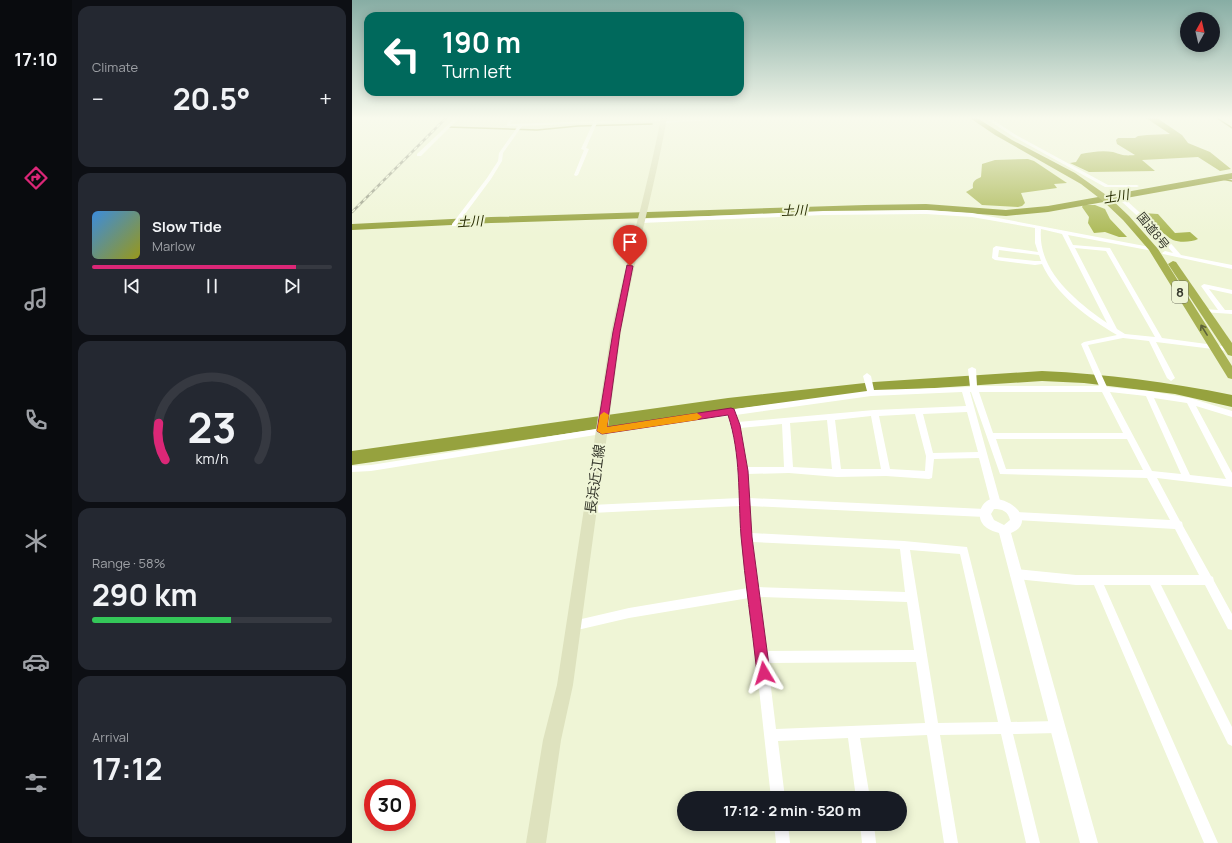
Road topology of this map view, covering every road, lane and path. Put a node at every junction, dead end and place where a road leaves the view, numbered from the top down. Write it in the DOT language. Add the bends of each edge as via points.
graph roads {
  1 [pos="500,157"];
  2 [pos="584,157"];
  3 [pos="655,157"];
  4 [pos="1038,157"];
  5 [pos="1047,157"];
  6 [pos="1054,157"];
  7 [pos="576,176"];
  8 [pos="1137,186"];
  9 [pos="1102,194"];
  10 [pos="1124,201"];
  11 [pos="1126,213"];
  12 [pos="643,217"];
  13 [pos="454,225"];
  14 [pos="1038,228"];
  15 [pos="1064,232"];
  16 [pos="1072,246"];
  17 [pos="1153,249"];
  18 [pos="1165,253"];
  19 [pos="1041,254"];
  20 [pos="1179,256"];
  21 [pos="1044,262"];
  22 [pos="1232,267"];
  23 [pos="1232,292"];
  24 [pos="1204,311"];
  25 [pos="1223,312"];
  26 [pos="1232,312"];
  27 [pos="1114,331"];
  28 [pos="1123,336"];
  29 [pos="1151,339"];
  30 [pos="1160,340"];
  31 [pos="1216,348"];
  32 [pos="1231,351"];
  33 [pos="972,370"];
  34 [pos="1232,375"];
  35 [pos="867,376"];
  36 [pos="1171,378"];
  37 [pos="974,387"];
  38 [pos="1104,388"];
  39 [pos="965,389"];
  40 [pos="871,393"];
  41 [pos="1149,394"];
  42 [pos="1190,401"];
  43 [pos="970,409"];
  44 [pos="918,411"];
  45 [pos="731,412"];
  46 [pos="874,413"];
  47 [pos="1232,414"];
  48 [pos="831,417"];
  49 [pos="786,421"];
  50 [pos="736,425"];
  51 [pos="602,431"];
  52 [pos="991,436"];
  53 [pos="1129,436"];
  54 [pos="982,455"];
  55 [pos="930,456"];
  56 [pos="352,469"];
  57 [pos="789,470"];
  58 [pos="743,471"];
  59 [pos="886,472"];
  60 [pos="837,473"];
  61 [pos="1150,474"];
  62 [pos="1187,478"];
  63 [pos="1232,482"];
  64 [pos="745,502"];
  65 [pos="996,504"];
  66 [pos="590,509"];
  67 [pos="985,513"];
  68 [pos="1016,516"];
  69 [pos="1179,525"];
  70 [pos="1004,530"];
  71 [pos="747,537"];
  72 [pos="904,545"];
  73 [pos="1015,574"];
  74 [pos="1097,580"];
  75 [pos="1152,580"];
  76 [pos="1209,580"];
  77 [pos="753,592"];
  78 [pos="911,597"];
  79 [pos="1232,625"];
  80 [pos="573,626"];
  81 [pos="920,656"];
  82 [pos="762,657"];
  83 [pos="1057,727"];
  84 [pos="1006,728"];
  85 [pos="931,729"];
  86 [pos="853,732"];
  87 [pos="771,735"];
  88 [pos="1232,740"];
  89 [pos="777,791"];
  90 [pos="862,791"];
  91 [pos="782,831"];
  92 [pos="867,831"];
  93 [pos="536,843"];
  94 [pos="783,843"];
  95 [pos="869,843"];
  96 [pos="951,843"];
  97 [pos="1033,843"];
  98 [pos="1089,843"];
  99 [pos="1211,843"];
  1 -- 13 [label="street" via="489,179"];
  2 -- 7 [label="street"];
  3 -- 12 [label="main road, 長浜近江線"];
  4 -- 9 [label="highway, 国道8号 / 8"];
  5 -- 9 [label="highway, 国道8号 / 8" via="1078,174"];
  6 -- 8 [label="street" via="1107,186"];
  9 -- 11 [label="highway, 国道8号 / 8"];
  10 -- 20 [label="street" via="1158,232"];
  11 -- 17 [label="highway, 国道8号 / 8"];
  11 -- 18 [label="highway, 国道8号 / 8" via="1154,237"];
  12 -- 14 [label="street" via="926,212 972,215"];
  12 -- 51 [label="main road, 長浜近江線" via="626,282"];
  14 -- 15 [label="street"];
  14 -- 19 [label="street" via="1036,235"];
  15 -- 16 [label="street"];
  15 -- 17 [label="street"];
  16 -- 27 [label="street"];
  16 -- 30 [label="street" via="1108,249"];
  31 -- 17 [label="highway, 国道8号 / 8, one-way"];
  18 -- 20 [label="street"];
  18 -- 24 [label="highway, 国道8号 / 8"];
  19 -- 21 [label="street"];
  19 -- 21 [label="street" via="996,248 995,258"];
  20 -- 22 [label="street"];
  21 -- 27 [label="street" via="1059,286 1102,324"];
  23 -- 25 [label="street" via="1204,286"];
  24 -- 25 [label="street"];
  24 -- 32 [label="highway, 国道8号 / 8"];
  25 -- 26 [label="street"];
  27 -- 28 [label="street"];
  28 -- 29 [label="street"];
  28 -- 38 [label="street" via="1084,344"];
  29 -- 30 [label="street"];
  29 -- 36 [label="street"];
  30 -- 31 [label="street"];
  31 -- 32 [label="street"];
  31 -- 34 [label="highway, 国道8号 / 8"];
  33 -- 37 [label="street"];
  35 -- 40 [label="street"];
  37 -- 38 [label="street"];
  37 -- 39 [label="street"];
  37 -- 52 [label="street"];
  38 -- 41 [label="street"];
  38 -- 53 [label="street"];
  39 -- 40 [label="street"];
  39 -- 43 [label="street"];
  40 -- 45 [label="street"];
  41 -- 42 [label="street"];
  41 -- 62 [label="street"];
  42 -- 47 [label="street"];
  42 -- 63 [label="street"];
  43 -- 44 [label="street"];
  43 -- 54 [label="street"];
  44 -- 46 [label="street"];
  44 -- 55 [label="street"];
  45 -- 50 [label="street"];
  45 -- 51 [label="street"];
  46 -- 48 [label="street"];
  46 -- 59 [label="street"];
  48 -- 49 [label="street"];
  48 -- 60 [label="street"];
  49 -- 50 [label="street"];
  49 -- 57 [label="street"];
  50 -- 58 [label="street"];
  51 -- 56 [label="street"];
  51 -- 66 [label="main road, 長浜近江線"];
  52 -- 53 [label="street"];
  52 -- 61 [label="street" via="1003,472"];
  53 -- 61 [label="street"];
  54 -- 55 [label="street"];
  54 -- 65 [label="street"];
  55 -- 59 [label="street" via="929,475"];
  57 -- 58 [label="street"];
  57 -- 60 [label="street"];
  58 -- 64 [label="street"];
  59 -- 60 [label="street"];
  61 -- 62 [label="street"];
  61 -- 69 [label="street"];
  62 -- 63 [label="street"];
  64 -- 66 [label="street"];
  64 -- 67 [label="street"];
  64 -- 71 [label="street"];
  65 -- 67 [label="street" via="988,506"];
  65 -- 68 [label="street" via="1010,508"];
  66 -- 80 [label="main road, 長浜近江線"];
  67 -- 70 [label="street" via="990,524"];
  68 -- 69 [label="street"];
  68 -- 70 [label="street" via="1015,524"];
  69 -- 76 [label="street"];
  70 -- 73 [label="street"];
  71 -- 72 [label="street"];
  71 -- 77 [label="street"];
  72 -- 78 [label="street"];
  72 -- 84 [label="street" via="964,550"];
  73 -- 74 [label="street"];
  73 -- 83 [label="street"];
  74 -- 75 [label="street"];
  74 -- 99 [label="street"];
  75 -- 76 [label="street"];
  75 -- 88 [label="street"];
  76 -- 79 [label="street"];
  77 -- 78 [label="street"];
  77 -- 80 [label="street" via="629,613"];
  77 -- 82 [label="street"];
  78 -- 81 [label="street"];
  80 -- 93 [label="main road, 長浜近江線" via="565,685 552,740"];
  81 -- 82 [label="street"];
  81 -- 85 [label="street"];
  82 -- 87 [label="street"];
  83 -- 84 [label="street"];
  83 -- 98 [label="street"];
  84 -- 85 [label="street"];
  84 -- 97 [label="street"];
  85 -- 86 [label="street"];
  85 -- 96 [label="street"];
  86 -- 87 [label="street"];
  86 -- 90 [label="street"];
  87 -- 89 [label="street"];
  91 -- 94 [label="street"];
  92 -- 95 [label="street"];
}
